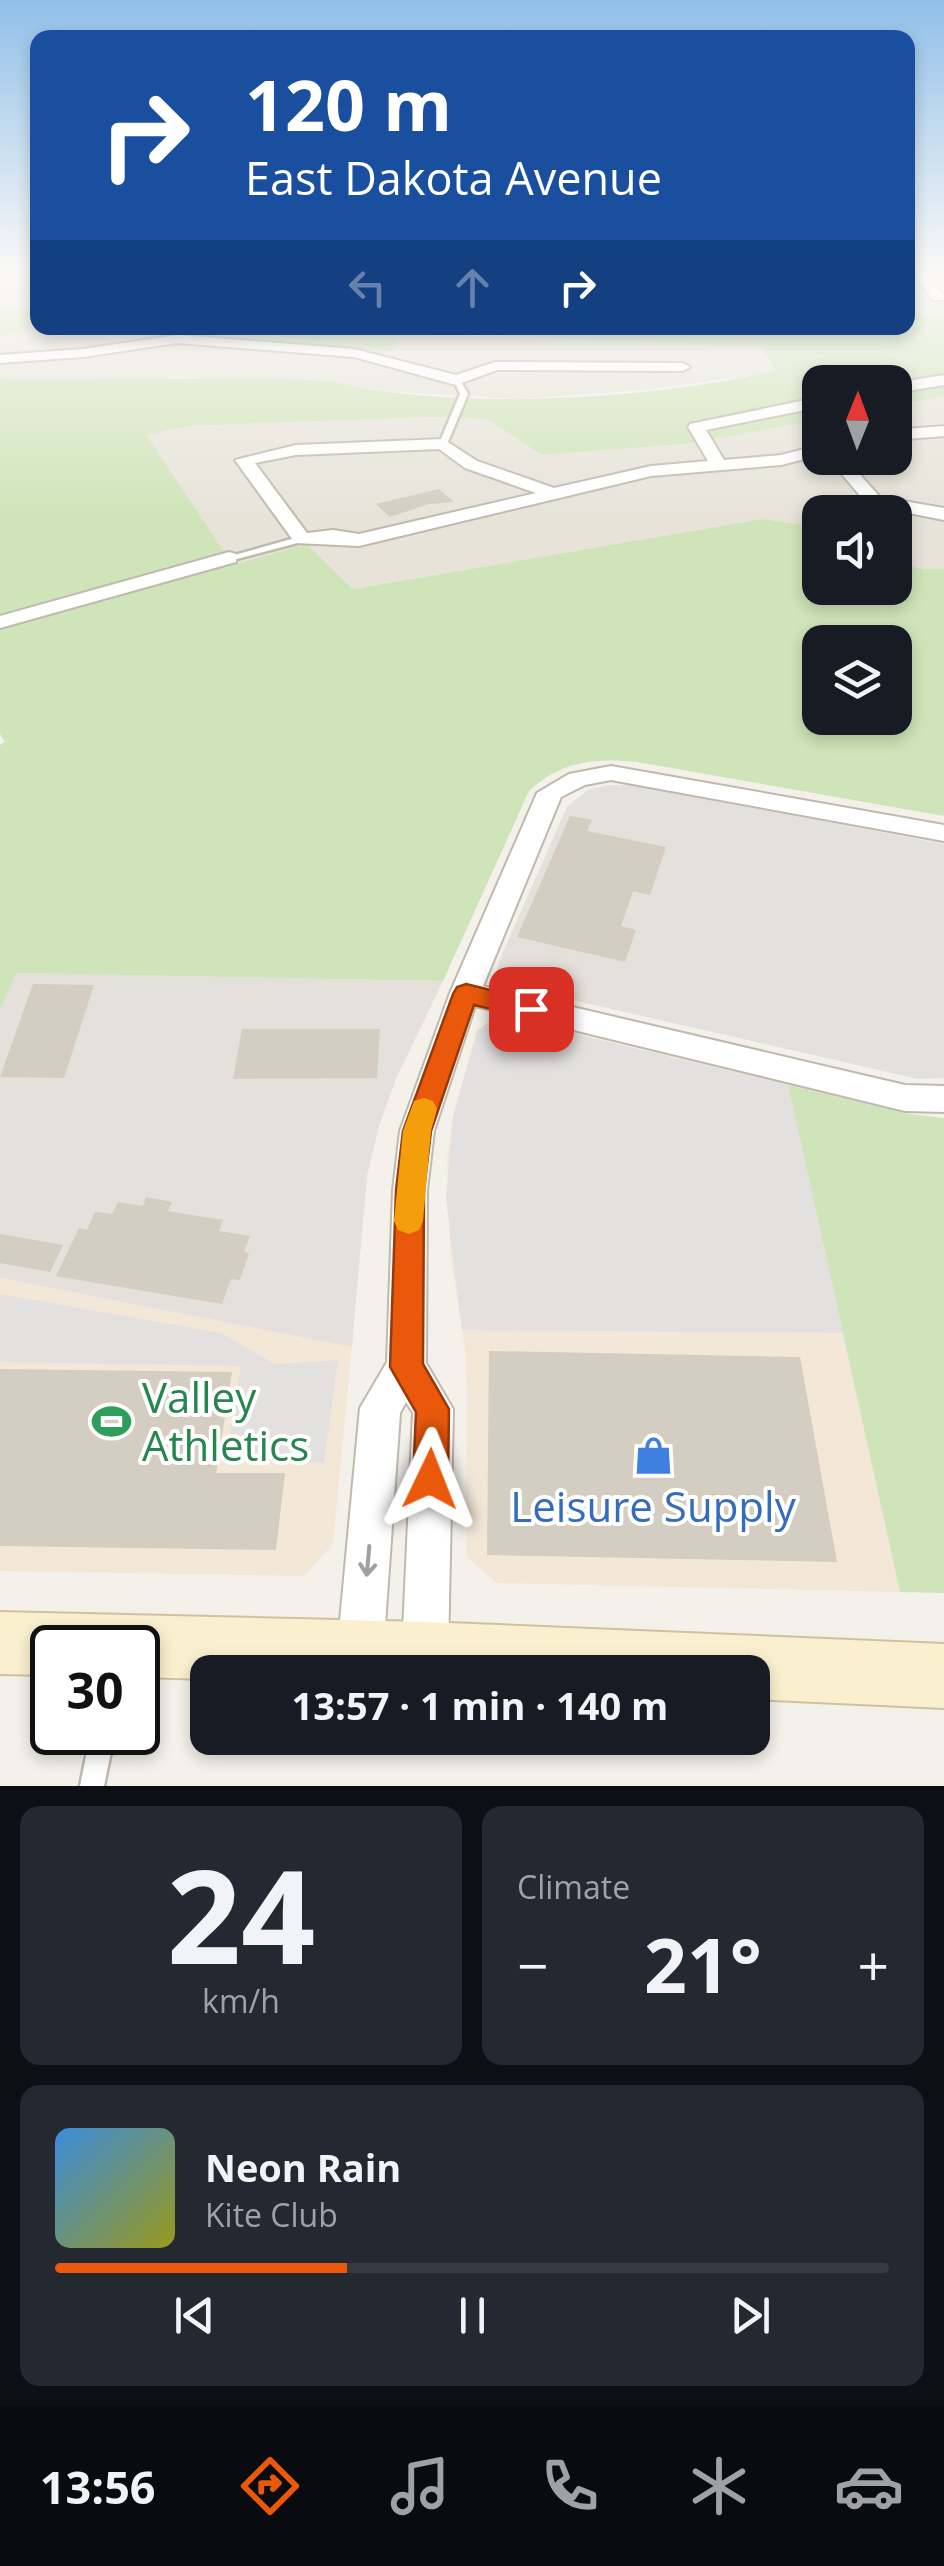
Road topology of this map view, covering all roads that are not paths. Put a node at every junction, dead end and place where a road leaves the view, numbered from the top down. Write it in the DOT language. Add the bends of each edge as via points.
graph roads {
  1 [pos="79,353"];
  2 [pos="356,353"];
  3 [pos="0,359"];
  4 [pos="683,367"];
  5 [pos="944,380"];
  6 [pos="912,385"];
  7 [pos="460,387"];
  8 [pos="912,391"];
  9 [pos="944,404"];
  10 [pos="802,405"];
  11 [pos="944,431"];
  12 [pos="912,434"];
  13 [pos="442,444"];
  14 [pos="802,455"];
  15 [pos="718,464"];
  16 [pos="851,475"];
  17 [pos="551,494"];
  18 [pos="944,514"];
  19 [pos="302,539"];
  20 [pos="229,558"];
  21 [pos="0,622"];
  22 [pos="944,833"];
  23 [pos="466,994"];
  24 [pos="944,1099"];
  25 [pos="406,1367"];
  26 [pos="0,1643"];
  27 [pos="30,1644"];
  28 [pos="160,1648"];
  29 [pos="360,1653"];
  30 [pos="425,1654"];
  31 [pos="944,1678"];
  32 [pos="98,1755"];
  33 [pos="92,1786"];
  1 -- 3 [label="street"];
  2 -- 7 [label="street" via="403,362"];
  4 -- 7 [label="street" via="494,366"];
  5 -- 6 [label="street"];
  7 -- 13 [label="lane"];
  8 -- 9 [label="street"];
  10 -- 15 [label="street" via="696,426"];
  11 -- 12 [label="street"];
  13 -- 17 [label="street" via="476,469"];
  13 -- 19 [label="street" via="278,452 244,460"];
  14 -- 15 [label="street"];
  15 -- 17 [label="street" via="665,468"];
  16 -- 18 [label="street" via="874,501"];
  17 -- 19 [label="street" via="370,539"];
  19 -- 20 [label="lane"];
  20 -- 21 [label="street"];
  22 -- 23 [label="street" via="611,773 578,779 550,794"];
  23 -- 24 [label="street" via="905,1098"];
  23 -- 25 [label="street" via="417,1131"];
  25 -- 29 [label="street, one-way" via="380,1408"];
  25 -- 30 [label="street" via="432,1409"];
  26 -- 27 [label="street"];
  28 -- 29 [label="street"];
  29 -- 30 [label="street"];
  30 -- 31 [label="street"];
  32 -- 33 [label="lane"];
}
